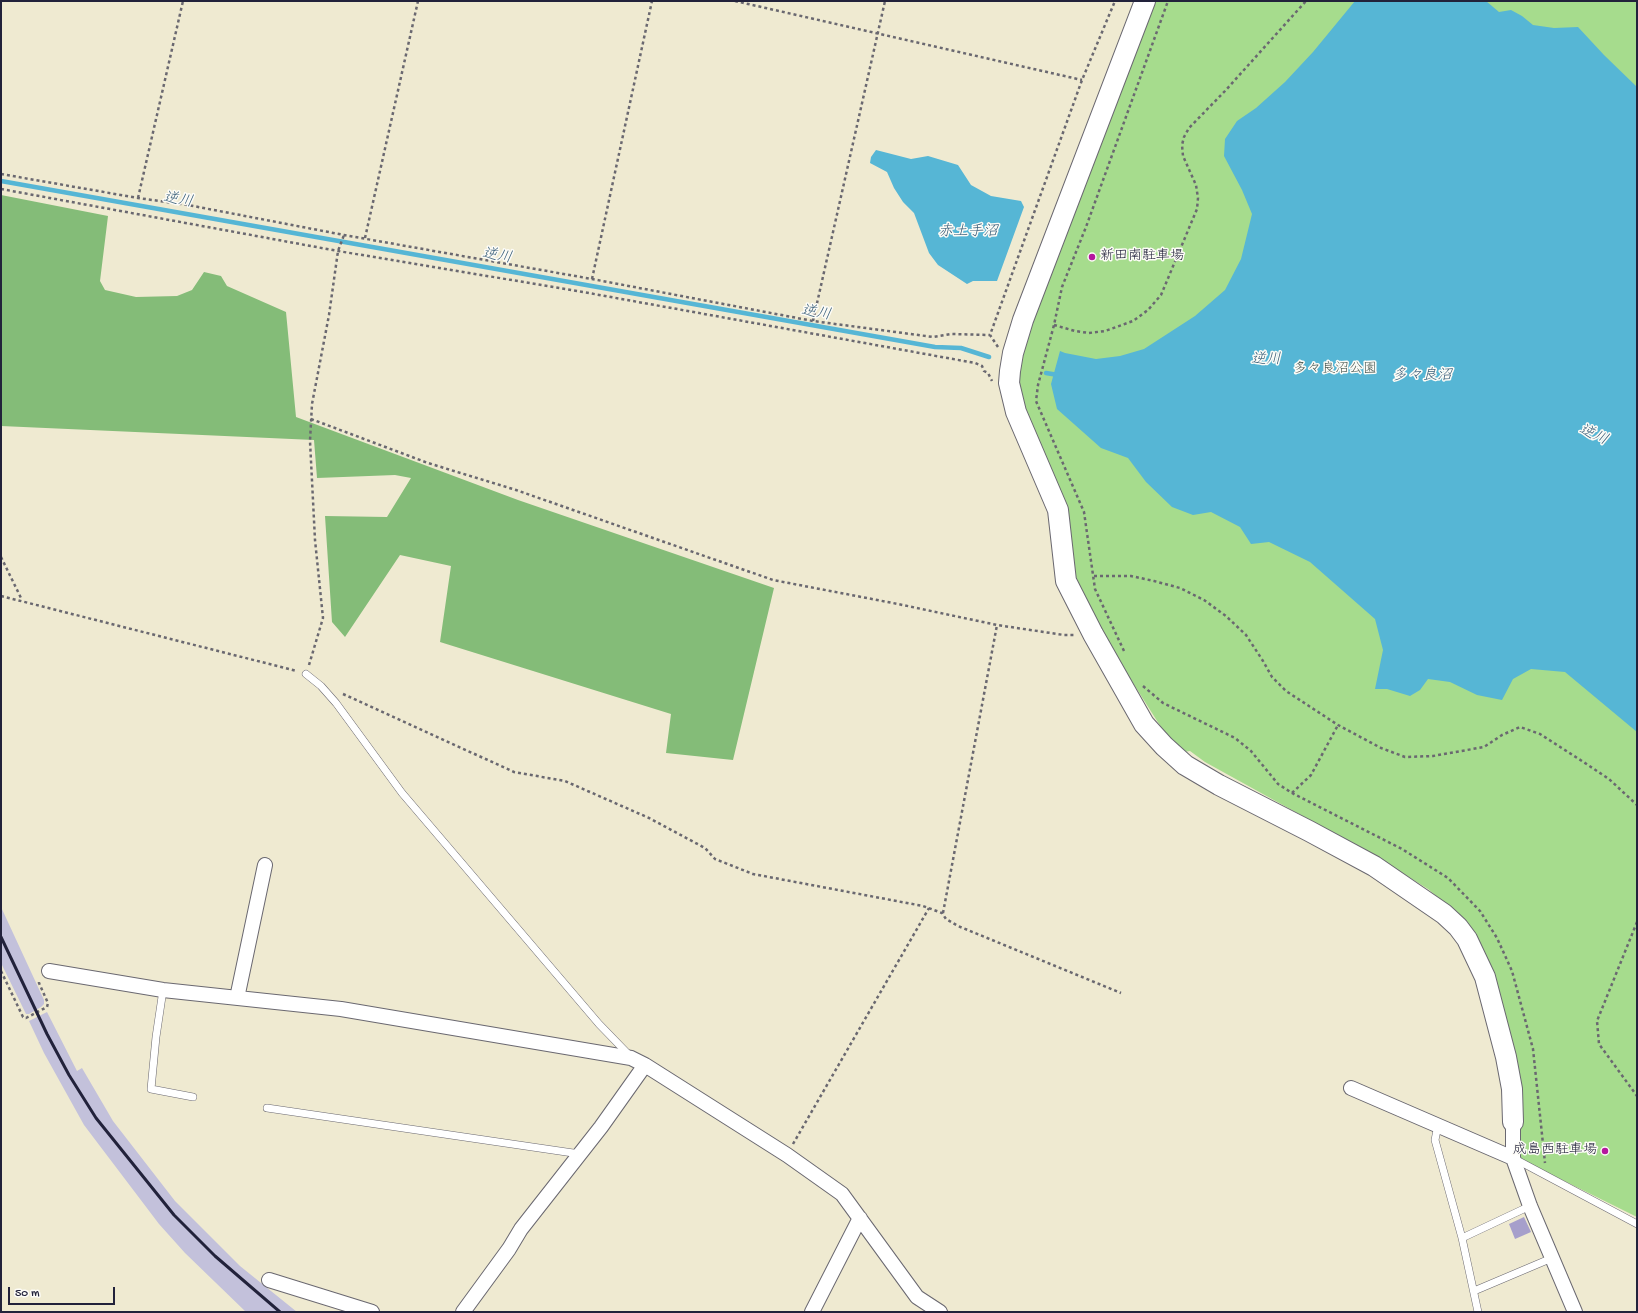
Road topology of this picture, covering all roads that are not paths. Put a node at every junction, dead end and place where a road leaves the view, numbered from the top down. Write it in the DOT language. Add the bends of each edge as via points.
graph roads {
  1 [pos="1145,1"];
  2 [pos="306,674"];
  3 [pos="265,865"];
  4 [pos="49,971"];
  5 [pos="163,990"];
  6 [pos="237,998"];
  7 [pos="631,1058"];
  8 [pos="645,1065"];
  9 [pos="1351,1088"];
  10 [pos="193,1097"];
  11 [pos="267,1108"];
  12 [pos="1513,1122"];
  13 [pos="1438,1125"];
  14 [pos="580,1154"];
  15 [pos="1513,1158"];
  16 [pos="1530,1206"];
  17 [pos="860,1218"];
  18 [pos="1637,1224"];
  19 [pos="1462,1238"];
  20 [pos="1552,1258"];
  21 [pos="269,1280"];
  22 [pos="1474,1291"];
  23 [pos="1572,1311"];
  24 [pos="372,1312"];
  25 [pos="463,1312"];
  26 [pos="812,1312"];
  27 [pos="940,1312"];
  28 [pos="1478,1312"];
  1 -- 12 [label="street" via="1023,320 1010,371 1009,384 1016,412 1058,510 1066,581 1144,724 1185,765 1374,866 1444,914 1458,927 1467,939 1485,977 1506,1057 1512,1089"];
  2 -- 7 [label="lane" via="336,703 402,793"];
  3 -- 6 [label="street"];
  4 -- 5 [label="street"];
  5 -- 6 [label="street"];
  5 -- 10 [label="lane" via="151,1089"];
  6 -- 7 [label="street" via="341,1009"];
  7 -- 8 [label="street"];
  8 -- 14 [label="street"];
  8 -- 17 [label="street" via="787,1155 842,1194"];
  9 -- 13 [label="street"];
  11 -- 14 [label="lane"];
  12 -- 15 [label="street"];
  13 -- 15 [label="street"];
  13 -- 19 [label="lane" via="1435,1140"];
  14 -- 25 [label="street" via="521,1230"];
  15 -- 16 [label="street"];
  15 -- 18 [label="lane"];
  16 -- 19 [label="lane"];
  16 -- 20 [label="street"];
  17 -- 26 [label="street"];
  17 -- 27 [label="street" via="917,1297"];
  19 -- 22 [label="lane"];
  20 -- 22 [label="lane"];
  20 -- 23 [label="street"];
  21 -- 24 [label="street"];
  22 -- 28 [label="lane"];
}
